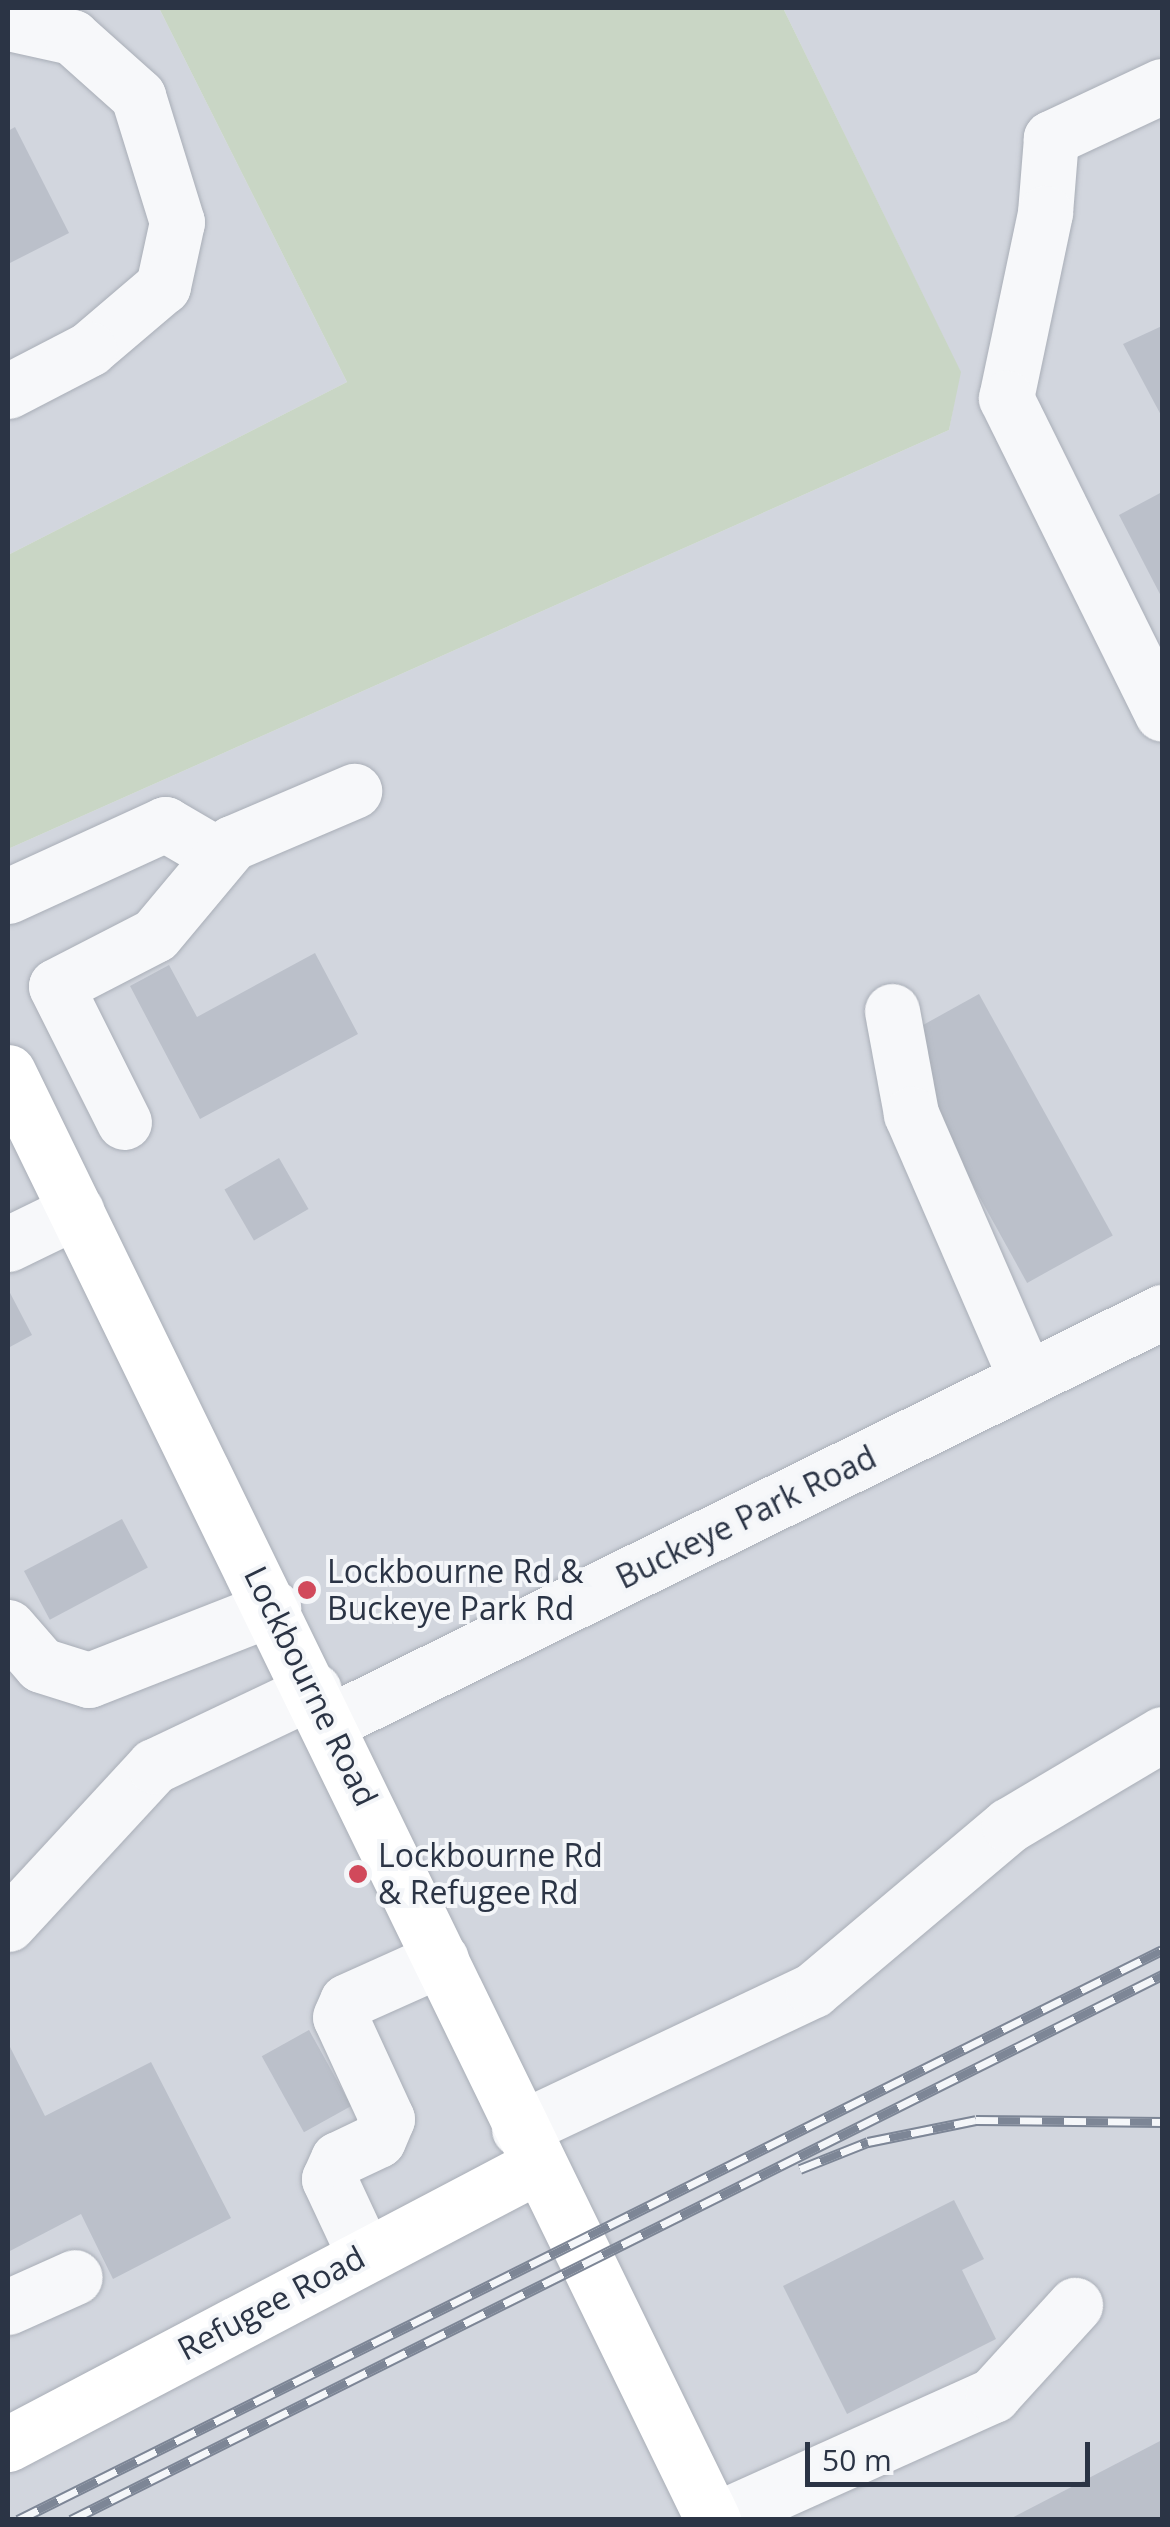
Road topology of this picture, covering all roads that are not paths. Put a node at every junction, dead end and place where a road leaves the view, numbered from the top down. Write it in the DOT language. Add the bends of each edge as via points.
graph roads {
  1 [pos="8,23"];
  2 [pos="1162,86"];
  3 [pos="8,392"];
  4 [pos="1162,714"];
  5 [pos="354,791"];
  6 [pos="218,855"];
  7 [pos="8,896"];
  8 [pos="892,1011"];
  9 [pos="8,1072"];
  10 [pos="124,1122"];
  11 [pos="76,1211"];
  12 [pos="8,1244"];
  13 [pos="1162,1312"];
  14 [pos="1026,1379"];
  15 [pos="273,1608"];
  16 [pos="8,1627"];
  17 [pos="322,1706"];
  18 [pos="1162,1734"];
  19 [pos="8,1924"];
  20 [pos="440,1959"];
  21 [pos="528,2147"];
  22 [pos="364,2254"];
  23 [pos="74,2277"];
  24 [pos="1075,2305"];
  25 [pos="8,2308"];
  26 [pos="8,2444"];
  27 [pos="714,2520"];
  1 -- 3 [label="street" via="72,37 138,96 176,222 163,286 88,348"];
  2 -- 4 [label="street" via="1051,138 1006,398"];
  5 -- 6 [label="street"];
  6 -- 7 [label="street" via="165,824"];
  6 -- 10 [label="street" via="155,936 56,986"];
  8 -- 14 [label="street" via="912,1114"];
  9 -- 11 [label="main road, Lockbourne Road"];
  11 -- 12 [label="street"];
  11 -- 15 [label="main road, Lockbourne Road"];
  13 -- 14 [label="street, Buckeye Park Road"];
  14 -- 17 [label="street, Buckeye Park Road"];
  15 -- 16 [label="street" via="89,1680 41,1665"];
  15 -- 17 [label="main road, Lockbourne Road"];
  17 -- 19 [label="street, Buckeye Park Road" via="154,1766"];
  17 -- 20 [label="main road, Lockbourne Road"];
  18 -- 21 [label="street" via="1010,1825 814,1990"];
  20 -- 21 [label="main road, Lockbourne Road"];
  20 -- 22 [label="street" via="348,2001 340,2017 387,2119 378,2140 338,2160 329,2180"];
  21 -- 22 [label="main road, Refugee Road"];
  21 -- 27 [label="main road, Lockbourne Road"];
  22 -- 26 [label="main road, Refugee Road"];
  23 -- 25 [label="street"];
  24 -- 27 [label="street" via="993,2395"];
}
